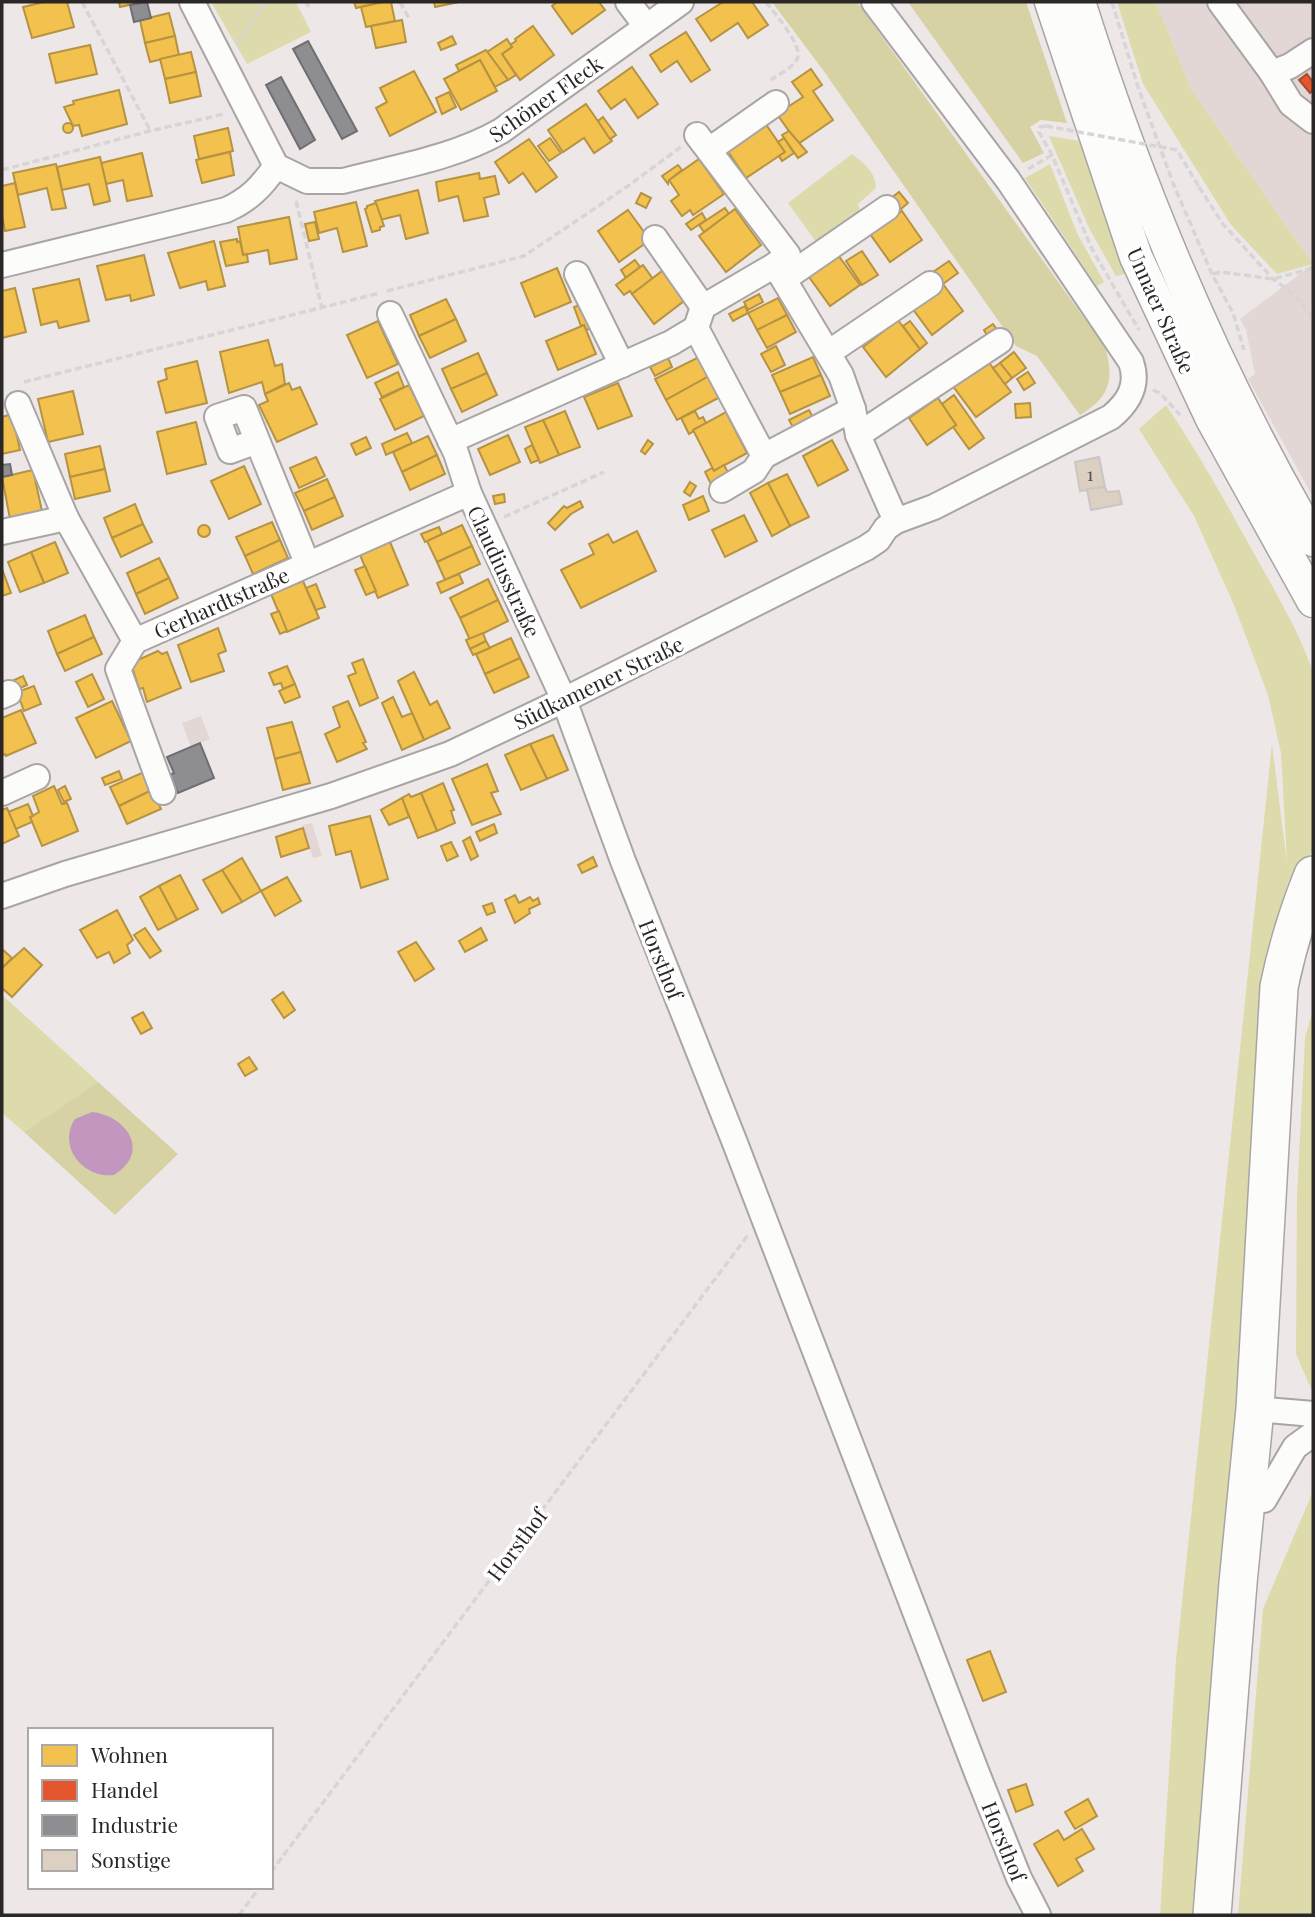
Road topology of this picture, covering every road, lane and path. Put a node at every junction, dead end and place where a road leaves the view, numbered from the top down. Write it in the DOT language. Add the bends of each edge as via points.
graph roads {
  1 [pos="82,2"];
  2 [pos="192,2"];
  3 [pos="265,2"];
  4 [pos="306,2"];
  5 [pos="400,2"];
  6 [pos="628,2"];
  7 [pos="681,2"];
  8 [pos="766,2"];
  9 [pos="874,2"];
  10 [pos="1051,2"];
  11 [pos="1079,2"];
  12 [pos="1112,2"];
  13 [pos="1220,2"];
  14 [pos="309,7"];
  15 [pos="410,20"];
  16 [pos="646,26"];
  17 [pos="1313,51"];
  18 [pos="225,63"];
  19 [pos="1272,73"];
  20 [pos="770,95"];
  21 [pos="248,108"];
  22 [pos="1313,121"];
  23 [pos="150,131"];
  24 [pos="703,142"];
  25 [pos="1052,155"];
  26 [pos="2,170"];
  27 [pos="283,170"];
  28 [pos="1008,180"];
  29 [pos="887,208"];
  30 [pos="654,238"];
  31 [pos="2,265"];
  32 [pos="1313,268"];
  33 [pos="779,272"];
  34 [pos="577,274"];
  35 [pos="1273,279"];
  36 [pos="930,284"];
  37 [pos="322,308"];
  38 [pos="390,314"];
  39 [pos="700,317"];
  40 [pos="1311,317"];
  41 [pos="1142,336"];
  42 [pos="1000,341"];
  43 [pos="828,353"];
  44 [pos="622,365"];
  45 [pos="1134,377"];
  46 [pos="15,394"];
  47 [pos="853,409"];
  48 [pos="1181,416"];
  49 [pos="858,435"];
  50 [pos="257,440"];
  51 [pos="450,441"];
  52 [pos="764,456"];
  53 [pos="604,472"];
  54 [pos="722,490"];
  55 [pos="469,493"];
  56 [pos="66,518"];
  57 [pos="895,521"];
  58 [pos="485,526"];
  59 [pos="2,531"];
  60 [pos="1313,540"];
  61 [pos="307,563"];
  62 [pos="1313,601"];
  63 [pos="135,640"];
  64 [pos="564,700"];
  65 [pos="37,777"];
  66 [pos="163,792"];
  67 [pos="2,793"];
  68 [pos="1313,875"];
  69 [pos="2,896"];
  70 [pos="1313,932"];
  71 [pos="762,1217"];
  72 [pos="1265,1410"];
  73 [pos="1313,1414"];
  74 [pos="1313,1434"];
  75 [pos="1264,1500"];
  76 [pos="273,1869"];
  77 [pos="258,1889"];
  78 [pos="239,1915"];
  79 [pos="1038,1915"];
  80 [pos="1212,1915"];
  81 [pos="1226,1915"];
  1 -- 23 [label="path"];
  2 -- 18 [label="street"];
  3 -- 18 [label="path"];
  4 -- 14 [label="path"];
  5 -- 15 [label="path"];
  6 -- 16 [label="street"];
  7 -- 16 [label="street, Schöner Fleck"];
  8 -- 20 [label="path" via="799,54"];
  9 -- 28 [label="street"];
  10 -- 62 [label="main road, Unnaer Straße" via="1136,257 1212,419"];
  11 -- 60 [label="main road, Unnaer Straße" via="1168,248 1242,407"];
  12 -- 35 [label="path" via="1173,183 1212,274"];
  13 -- 19 [label="street"];
  16 -- 27 [label="street, Schöner Fleck" via="482,142 343,181 307,181"];
  17 -- 19 [label="street"];
  18 -- 21 [label="street"];
  19 -- 22 [label="street" via="1291,104"];
  20 -- 24 [label="street"];
  21 -- 23 [label="path"];
  21 -- 27 [label="street"];
  23 -- 26 [label="path"];
  24 -- 33 [label="street" via="788,254"];
  24 -- 37 [label="path" via="524,256"];
  25 -- 28 [label="path"];
  25 -- 35 [label="path, bridge" via="1039,132 1046,125 1177,150 1223,225"];
  25 -- 41 [label="path" via="1092,249"];
  27 -- 31 [label="street" via="226,210"];
  27 -- 37 [label="path"];
  28 -- 45 [label="street" via="1131,362"];
  29 -- 33 [label="street"];
  30 -- 39 [label="street"];
  32 -- 35 [label="path"];
  33 -- 39 [label="street"];
  33 -- 43 [label="street"];
  34 -- 44 [label="street"];
  35 -- 40 [label="path" via="1296,296"];
  36 -- 43 [label="street"];
  37 -- 46 [label="path"];
  38 -- 51 [label="street, Claudiusstraße"];
  39 -- 44 [label="street" via="671,344"];
  39 -- 52 [label="street"];
  42 -- 49 [label="street"];
  43 -- 47 [label="street"];
  44 -- 51 [label="street"];
  45 -- 48 [label="path" via="1160,393"];
  45 -- 57 [label="street, Südkamener Straße" via="1129,398 1111,417 934,507"];
  46 -- 56 [label="street, Gerhardtstraße"];
  47 -- 49 [label="street"];
  47 -- 52 [label="street"];
  49 -- 57 [label="street"];
  50 -- 61 [label="street, Gerhardtstraße"];
  51 -- 55 [label="street, Claudiusstraße"];
  52 -- 54 [label="street" via="754,471"];
  53 -- 58 [label="path"];
  55 -- 58 [label="street, Claudiusstraße"];
  55 -- 61 [label="street, Gerhardtstraße"];
  56 -- 59 [label="street"];
  56 -- 63 [label="street, Gerhardtstraße"];
  57 -- 64 [label="street, Südkamener Straße" via="866,548"];
  58 -- 64 [label="street, Claudiusstraße"];
  61 -- 63 [label="street, Gerhardtstraße"];
  63 -- 66 [label="street, Gerhardtstraße" via="118,669"];
  64 -- 69 [label="street, Südkamener Straße" via="450,754 331,796"];
  64 -- 71 [label="street, Horsthof"];
  65 -- 67 [label="street"];
  68 -- 72 [label="highway" via="1279,987"];
  70 -- 72 [label="highway" via="1303,954 1294,998 1288,1160"];
  71 -- 76 [label="path, Horsthof"];
  71 -- 79 [label="street, Horsthof" via="1019,1878"];
  72 -- 73 [label="street"];
  72 -- 75 [label="highway"];
  72 -- 80 [label="highway" via="1238,1583"];
  74 -- 75 [label="street" via="1296,1447"];
  75 -- 81 [label="highway" via="1247,1645"];
  77 -- 78 [label="path"];
}
